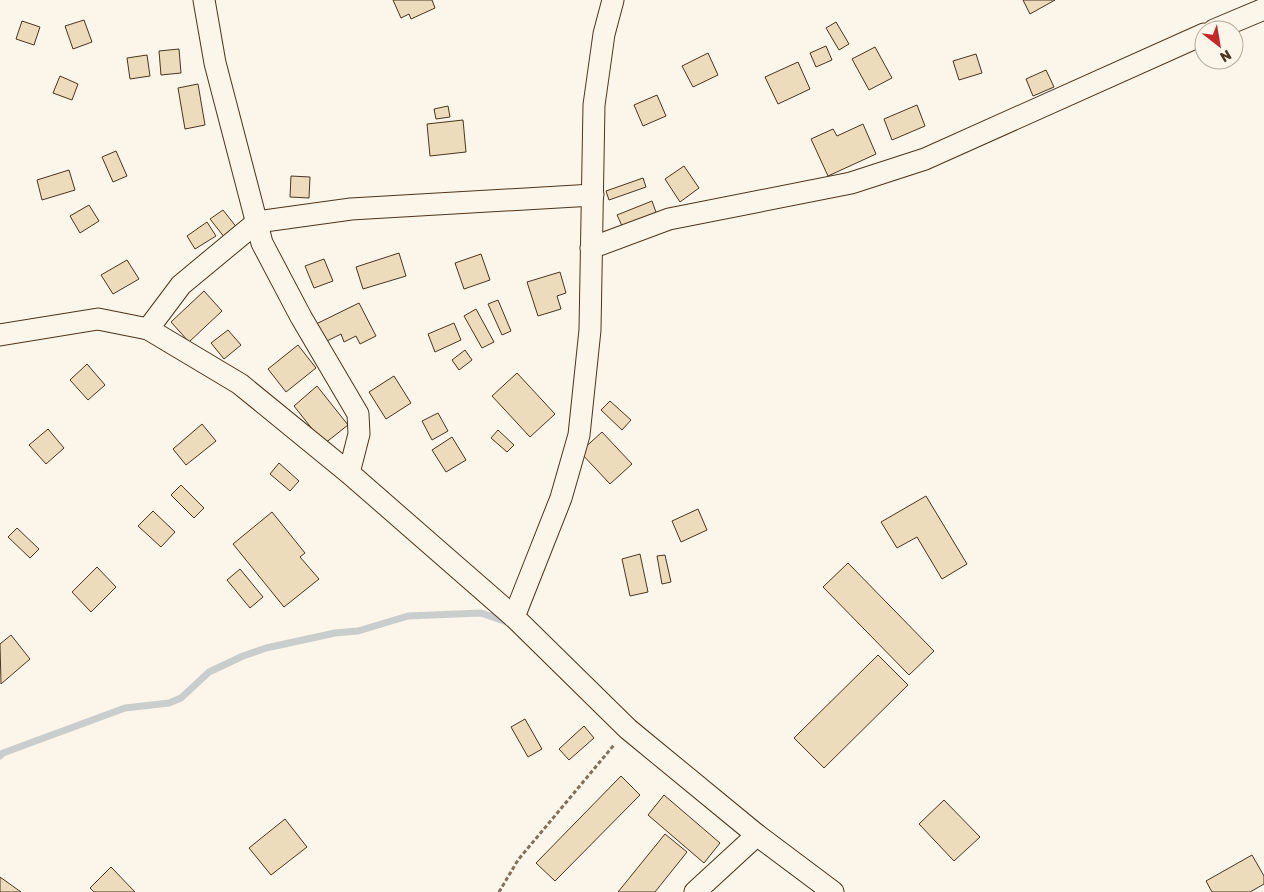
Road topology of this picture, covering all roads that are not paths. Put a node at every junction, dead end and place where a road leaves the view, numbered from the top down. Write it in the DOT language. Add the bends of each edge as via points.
graph roads {
  1 [pos="204,0"];
  2 [pos="613,0"];
  3 [pos="1264,9"];
  4 [pos="1238,20"];
  5 [pos="1194,38"];
  6 [pos="593,195"];
  7 [pos="257,222"];
  8 [pos="591,248"];
  9 [pos="148,329"];
  10 [pos="0,335"];
  11 [pos="349,473"];
  12 [pos="514,617"];
  13 [pos="757,835"];
  14 [pos="695,892"];
  15 [pos="833,892"];
  1 -- 7 [label="street" via="215,63"];
  2 -- 6 [label="street" via="604,34 594,105"];
  3 -- 4 [label="street"];
  5 -- 8 [label="street" via="925,159 851,183 669,219"];
  6 -- 7 [label="street" via="351,209"];
  6 -- 8 [label="street"];
  7 -- 9 [label="street" via="181,285"];
  7 -- 11 [label="street" via="262,243 358,414 359,434"];
  8 -- 12 [label="street" via="590,330 579,435 561,498"];
  9 -- 10 [label="street" via="98,319"];
  9 -- 11 [label="street" via="240,384"];
  11 -- 12 [label="street"];
  12 -- 13 [label="street" via="628,729"];
  13 -- 14 [label="street"];
  13 -- 15 [label="street"];
}
